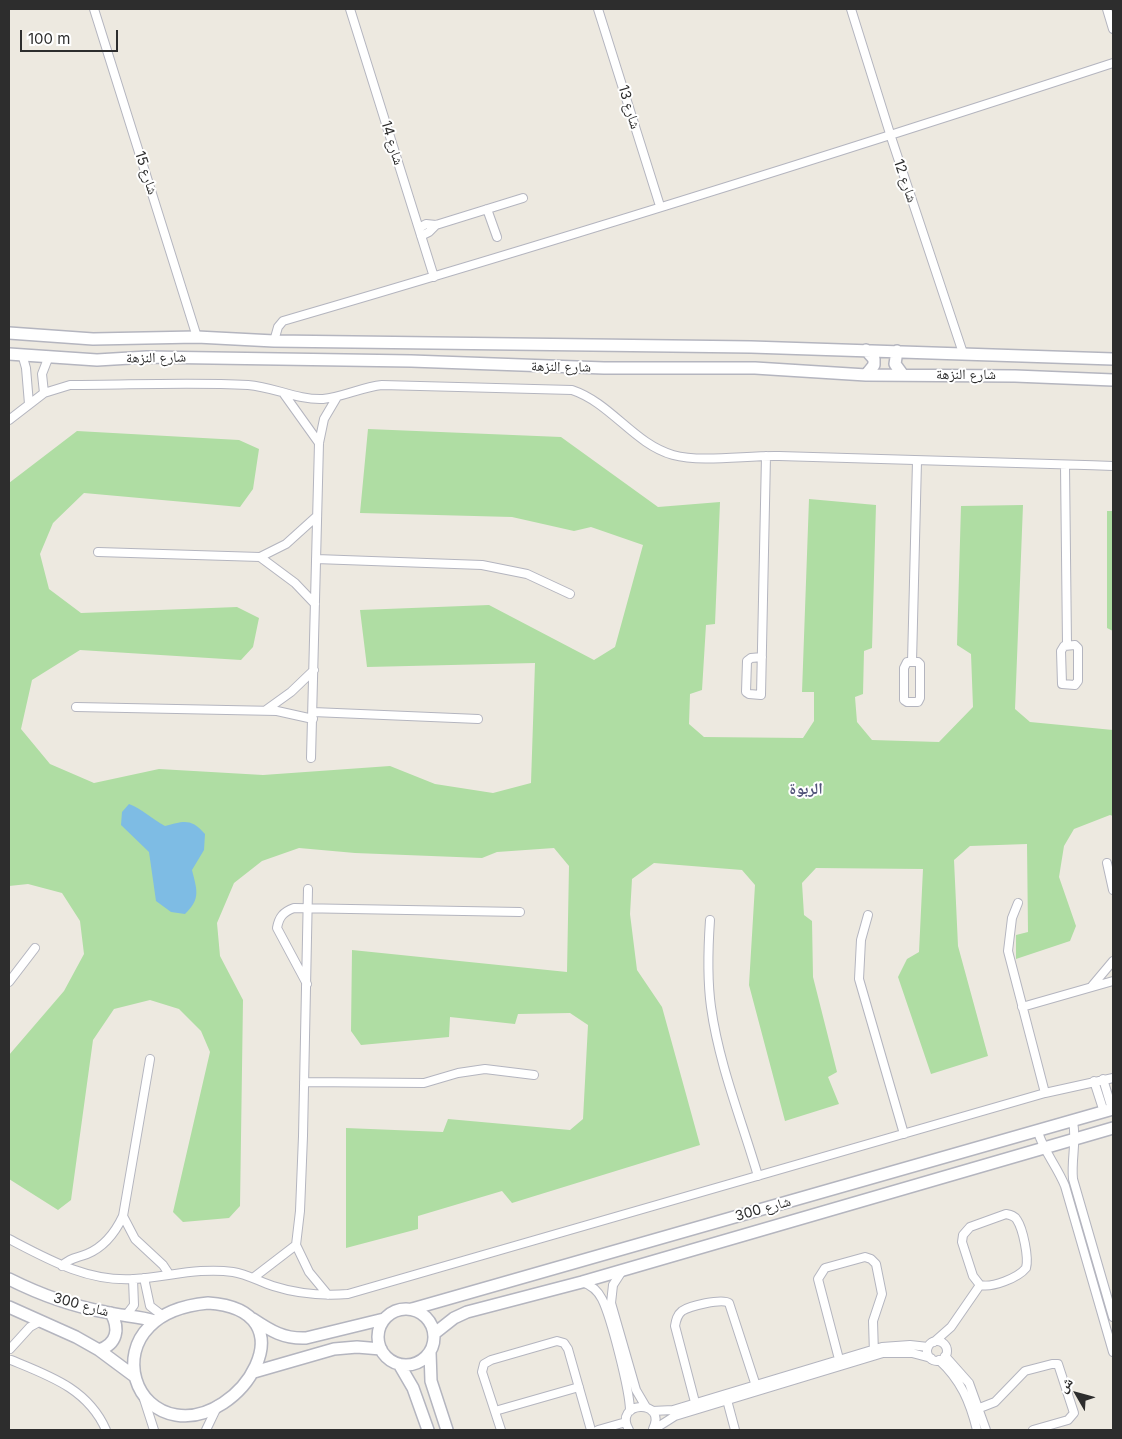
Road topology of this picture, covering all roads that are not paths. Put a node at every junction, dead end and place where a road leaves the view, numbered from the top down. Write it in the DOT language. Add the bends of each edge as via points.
graph roads {
  1 [pos="94,9"];
  2 [pos="350,9"];
  3 [pos="598,9"];
  4 [pos="851,9"];
  5 [pos="1107,9"];
  6 [pos="1113,28"];
  7 [pos="1113,63"];
  8 [pos="890,136"];
  9 [pos="523,198"];
  10 [pos="660,206"];
  11 [pos="487,209"];
  12 [pos="420,232"];
  13 [pos="497,237"];
  14 [pos="434,277"];
  15 [pos="9,333"];
  16 [pos="197,337"];
  17 [pos="274,341"];
  18 [pos="296,341"];
  19 [pos="327,342"];
  20 [pos="866,350"];
  21 [pos="897,351"];
  22 [pos="963,353"];
  23 [pos="9,354"];
  24 [pos="22,354"];
  25 [pos="49,356"];
  26 [pos="1113,359"];
  27 [pos="295,360"];
  28 [pos="326,361"];
  29 [pos="866,375"];
  30 [pos="903,375"];
  31 [pos="1113,380"];
  32 [pos="44,393"];
  33 [pos="284,394"];
  34 [pos="337,397"];
  35 [pos="29,404"];
  36 [pos="9,420"];
  37 [pos="319,443"];
  38 [pos="766,456"];
  39 [pos="917,461"];
  40 [pos="1065,464"];
  41 [pos="1113,466"];
  42 [pos="317,516"];
  43 [pos="98,552"];
  44 [pos="260,557"];
  45 [pos="316,559"];
  46 [pos="570,594"];
  47 [pos="315,604"];
  48 [pos="1067,646"];
  49 [pos="762,657"];
  50 [pos="912,662"];
  51 [pos="314,670"];
  52 [pos="76,707"];
  53 [pos="265,711"];
  54 [pos="313,715"];
  55 [pos="478,719"];
  56 [pos="311,758"];
  57 [pos="1107,864"];
  58 [pos="308,888"];
  59 [pos="1113,890"];
  60 [pos="1018,903"];
  61 [pos="308,908"];
  62 [pos="520,912"];
  63 [pos="868,915"];
  64 [pos="710,920"];
  65 [pos="35,948"];
  66 [pos="1113,961"];
  67 [pos="1113,981"];
  68 [pos="9,982"];
  69 [pos="307,984"];
  70 [pos="1090,988"];
  71 [pos="1022,1007"];
  72 [pos="150,1059"];
  73 [pos="534,1075"];
  74 [pos="1109,1077"];
  75 [pos="1094,1081"];
  76 [pos="304,1082"];
  77 [pos="1045,1093"];
  78 [pos="1110,1110"];
  79 [pos="1073,1122"];
  80 [pos="1113,1128"];
  81 [pos="1038,1132"];
  82 [pos="904,1134"];
  83 [pos="1076,1139"];
  84 [pos="1043,1148"];
  85 [pos="1072,1163"];
  86 [pos="1058,1170"];
  87 [pos="758,1176"];
  88 [pos="747,1214"];
  89 [pos="123,1216"];
  90 [pos="716,1222"];
  91 [pos="759,1230"];
  92 [pos="731,1238"];
  93 [pos="9,1239"];
  94 [pos="296,1245"];
  95 [pos="62,1266"];
  96 [pos="623,1270"];
  97 [pos="169,1274"];
  98 [pos="144,1278"];
  99 [pos="253,1278"];
  100 [pos="9,1279"];
  101 [pos="133,1279"];
  102 [pos="582,1282"];
  103 [pos="980,1285"];
  104 [pos="1105,1289"];
  105 [pos="612,1291"];
  106 [pos="1096,1292"];
  107 [pos="599,1294"];
  108 [pos="328,1295"];
  109 [pos="441,1301"];
  110 [pos="9,1307"];
  111 [pos="412,1309"];
  112 [pos="111,1314"];
  113 [pos="128,1314"];
  114 [pos="247,1315"];
  115 [pos="1113,1317"];
  116 [pos="159,1318"];
  117 [pos="454,1318"];
  118 [pos="384,1319"];
  119 [pos="39,1322"];
  120 [pos="951,1327"];
  121 [pos="435,1334"];
  122 [pos="931,1344"];
  123 [pos="9,1349"];
  124 [pos="381,1349"];
  125 [pos="99,1350"];
  126 [pos="430,1352"];
  127 [pos="1113,1352"];
  128 [pos="874,1353"];
  129 [pos="940,1356"];
  130 [pos="10,1362"];
  131 [pos="840,1363"];
  132 [pos="398,1364"];
  133 [pos="254,1372"];
  134 [pos="134,1376"];
  135 [pos="431,1381"];
  136 [pos="578,1387"];
  137 [pos="756,1388"];
  138 [pos="143,1394"];
  139 [pos="415,1395"];
  140 [pos="727,1400"];
  141 [pos="218,1405"];
  142 [pos="696,1406"];
  143 [pos="649,1409"];
  144 [pos="976,1410"];
  145 [pos="494,1411"];
  146 [pos="630,1411"];
  147 [pos="628,1426"];
  148 [pos="106,1430"];
  149 [pos="154,1430"];
  150 [pos="206,1430"];
  151 [pos="428,1430"];
  152 [pos="447,1430"];
  153 [pos="501,1430"];
  154 [pos="591,1430"];
  155 [pos="598,1430"];
  156 [pos="653,1430"];
  157 [pos="735,1430"];
  158 [pos="977,1430"];
  159 [pos="986,1430"];
  160 [pos="1033,1430"];
  1 -- 16 [label="street, شارع 15"];
  2 -- 12 [label="street, شارع 14"];
  3 -- 10 [label="street, شارع 13"];
  4 -- 8 [label="street, شارع 12"];
  5 -- 6 [label="street"];
  7 -- 8 [label="street"];
  8 -- 10 [label="street"];
  8 -- 22 [label="street, شارع 12"];
  9 -- 11 [label="street"];
  10 -- 14 [label="street"];
  11 -- 12 [label="street" via="436,225 429,232"];
  11 -- 13 [label="street"];
  12 -- 14 [label="street, شارع 14"];
  14 -- 17 [label="street" via="283,321"];
  15 -- 16 [label="street, شارع النزهة" via="93,339"];
  16 -- 17 [label="street, شارع النزهة"];
  17 -- 18 [label="street, شارع النزهة"];
  18 -- 19 [label="street, شارع النزهة"];
  18 -- 27 [label="street" via="300,353"];
  19 -- 20 [label="street, شارع النزهة"];
  19 -- 28 [label="street" via="322,353"];
  20 -- 21 [label="street, شارع النزهة"];
  20 -- 29 [label="street" via="874,359 874,365"];
  21 -- 22 [label="street, شارع النزهة"];
  21 -- 30 [label="street" via="895,364"];
  22 -- 26 [label="street, شارع النزهة"];
  23 -- 24 [label="street, شارع النزهة"];
  24 -- 25 [label="street, شارع النزهة"];
  24 -- 35 [label="street"];
  25 -- 27 [label="street, شارع النزهة" via="97,360 146,356"];
  25 -- 32 [label="street" via="42,374"];
  27 -- 28 [label="street, شارع النزهة"];
  28 -- 29 [label="street, شارع النزهة" via="755,368"];
  29 -- 30 [label="street, شارع النزهة"];
  30 -- 31 [label="street, شارع النزهة"];
  32 -- 33 [label="street" via="70,385 180,384 250,386"];
  32 -- 35 [label="street"];
  33 -- 34 [label="street" via="310,398"];
  33 -- 37 [label="street"];
  34 -- 37 [label="street" via="324,419"];
  34 -- 38 [label="street" via="382,385 572,390 598,403 647,443 674,455 689,458"];
  35 -- 36 [label="street"];
  37 -- 42 [label="street"];
  38 -- 39 [label="street"];
  38 -- 49 [label="street"];
  39 -- 40 [label="street"];
  39 -- 50 [label="street"];
  40 -- 41 [label="street"];
  40 -- 48 [label="street"];
  42 -- 44 [label="street" via="291,540"];
  42 -- 45 [label="street"];
  43 -- 44 [label="street"];
  44 -- 47 [label="street" via="295,583"];
  45 -- 46 [label="street" via="482,564 528,574"];
  45 -- 47 [label="street"];
  47 -- 51 [label="street"];
  48 -- 48 [label="street" via="1061,651 1065,686 1075,685 1078,681 1078,648"];
  49 -- 49 [label="street" via="747,661 746,692 749,694 761,695"];
  50 -- 50 [label="street" via="907,662 904,668 904,700 918,702 920,664"];
  51 -- 53 [label="street"];
  51 -- 54 [label="street"];
  52 -- 53 [label="street"];
  53 -- 54 [label="street"];
  54 -- 55 [label="street"];
  54 -- 56 [label="street"];
  57 -- 59 [label="street"];
  58 -- 61 [label="street"];
  60 -- 71 [label="street" via="1012,918 1008,951"];
  61 -- 62 [label="street"];
  61 -- 69 [label="street"];
  61 -- 69 [label="street" via="285,911 277,928"];
  63 -- 82 [label="street" via="861,940 859,979"];
  64 -- 87 [label="street" via="708,978 711,1008"];
  65 -- 68 [label="street"];
  66 -- 70 [label="street"];
  67 -- 70 [label="street"];
  69 -- 76 [label="street"];
  70 -- 71 [label="street"];
  71 -- 77 [label="street"];
  72 -- 89 [label="street"];
  73 -- 76 [label="street" via="485,1069 424,1083"];
  74 -- 75 [label="street"];
  74 -- 78 [label="street"];
  75 -- 77 [label="street"];
  75 -- 78 [label="street"];
  76 -- 94 [label="street"];
  77 -- 82 [label="street"];
  78 -- 79 [label="street, شارع 300"];
  79 -- 81 [label="street, شارع 300"];
  79 -- 83 [label="street"];
  80 -- 83 [label="street, شارع 300"];
  81 -- 84 [label="street"];
  81 -- 88 [label="street, شارع 300"];
  82 -- 87 [label="street"];
  83 -- 84 [label="street, شارع 300"];
  83 -- 85 [label="street"];
  84 -- 86 [label="street"];
  84 -- 91 [label="street, شارع 300"];
  85 -- 86 [label="street" via="1064,1163"];
  85 -- 104 [label="street" via="1073,1179"];
  86 -- 106 [label="street"];
  87 -- 108 [label="street" via="368,1289"];
  88 -- 90 [label="street, شارع 300"];
  88 -- 91 [label="street" via="746,1224"];
  89 -- 95 [label="street" via="99,1248"];
  89 -- 97 [label="street" via="135,1239"];
  90 -- 92 [label="street" via="732,1229"];
  90 -- 109 [label="street, شارع 300"];
  91 -- 92 [label="street, شارع 300"];
  92 -- 96 [label="street, شارع 300"];
  93 -- 95 [label="street"];
  94 -- 99 [label="street"];
  94 -- 108 [label="street" via="309,1272"];
  95 -- 101 [label="street" via="99,1276"];
  96 -- 102 [label="street, شارع 300"];
  96 -- 105 [label="street"];
  97 -- 98 [label="street"];
  97 -- 99 [label="street" via="222,1272"];
  98 -- 101 [label="street"];
  98 -- 116 [label="street" via="148,1302"];
  99 -- 108 [label="street" via="290,1291"];
  100 -- 112 [label="street, شارع 300" via="52,1298"];
  101 -- 113 [label="street" via="134,1304"];
  102 -- 107 [label="street"];
  102 -- 117 [label="street, شارع 300"];
  103 -- 103 [label="street" via="974,1280 962,1242 964,1232 1002,1215 1014,1216 1028,1257 1026,1268 1018,1275 987,1286"];
  103 -- 120 [label="street"];
  104 -- 106 [label="street"];
  104 -- 115 [label="street"];
  105 -- 107 [label="street" via="605,1290"];
  105 -- 143 [label="street" via="612,1303 636,1390"];
  106 -- 127 [label="street"];
  107 -- 146 [label="street" via="628,1391"];
  109 -- 111 [label="street, شارع 300"];
  109 -- 117 [label="street" via="446,1314"];
  110 -- 119 [label="street, شارع 300"];
  111 -- 118 [label="street" via="394,1311"];
  111 -- 121 [label="street" via="425,1315"];
  112 -- 113 [label="street, شارع 300"];
  112 -- 125 [label="street" via="117,1323 116,1333 112,1342"];
  113 -- 116 [label="street, شارع 300"];
  114 -- 116 [label="street" via="230,1306 208,1303 182,1308"];
  114 -- 118 [label="street" via="270,1331 294,1339"];
  114 -- 133 [label="street" via="262,1342 260,1361"];
  116 -- 134 [label="street" via="136,1345"];
  117 -- 121 [label="street, شارع 300"];
  118 -- 124 [label="street" via="378,1334"];
  119 -- 123 [label="street"];
  119 -- 125 [label="street, شارع 300"];
  120 -- 122 [label="street"];
  120 -- 129 [label="street"];
  121 -- 126 [label="street"];
  122 -- 128 [label="street" via="900,1345"];
  122 -- 129 [label="street"];
  122 -- 129 [label="street" via="940,1342"];
  123 -- 130 [label="street"];
  124 -- 132 [label="street"];
  124 -- 133 [label="street" via="334,1349"];
  125 -- 134 [label="street, شارع 300"];
  126 -- 132 [label="street" via="413,1364"];
  126 -- 135 [label="street"];
  128 -- 129 [label="street"];
  128 -- 131 [label="street"];
  128 -- 131 [label="street" via="873,1321 882,1294 876,1264 865,1257 825,1268 818,1279"];
  129 -- 144 [label="street" via="958,1368 969,1383"];
  130 -- 148 [label="street" via="55,1378 80,1394 100,1416"];
  131 -- 137 [label="street"];
  132 -- 139 [label="street"];
  133 -- 141 [label="street" via="236,1393"];
  134 -- 138 [label="street"];
  135 -- 139 [label="street" via="420,1380"];
  135 -- 152 [label="street"];
  136 -- 145 [label="street"];
  136 -- 145 [label="street" via="568,1348 560,1342 492,1360 484,1364 482,1372"];
  136 -- 154 [label="street"];
  137 -- 140 [label="street"];
  137 -- 142 [label="street"];
  137 -- 142 [label="street" via="729,1303 722,1300 686,1309 678,1316 675,1326"];
  138 -- 141 [label="street" via="161,1410 176,1415 194,1414"];
  138 -- 149 [label="street"];
  139 -- 151 [label="street"];
  140 -- 142 [label="street"];
  140 -- 157 [label="street"];
  141 -- 150 [label="street"];
  142 -- 143 [label="street" via="668,1411"];
  142 -- 156 [label="street"];
  143 -- 146 [label="street" via="639,1406"];
  143 -- 156 [label="street" via="656,1420"];
  144 -- 158 [label="street"];
  144 -- 159 [label="street"];
  144 -- 160 [label="street" via="1002,1396 1025,1371 1058,1364 1074,1413 1068,1420"];
  145 -- 153 [label="street"];
  146 -- 147 [label="street"];
  147 -- 155 [label="street"];
}
